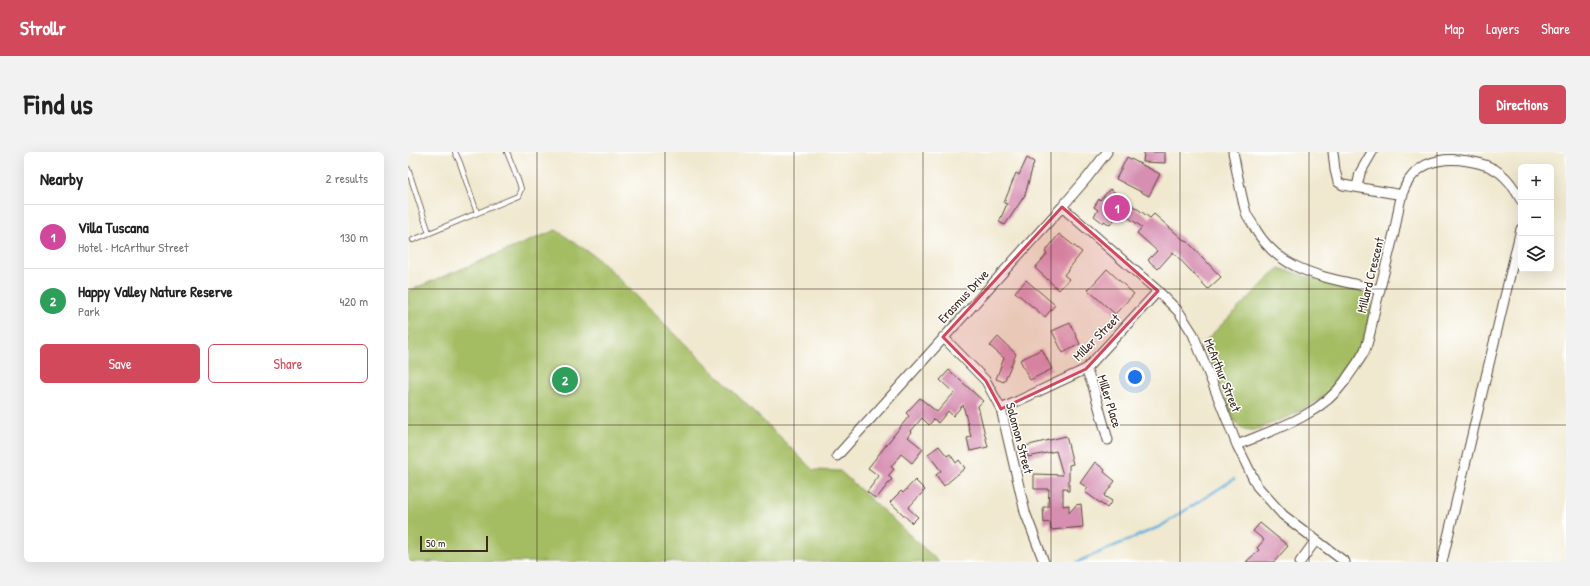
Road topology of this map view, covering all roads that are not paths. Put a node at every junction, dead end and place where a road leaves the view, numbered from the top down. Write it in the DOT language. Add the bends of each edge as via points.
graph roads {
  1 [pos="455,152"];
  2 [pos="507,152"];
  3 [pos="1107,152"];
  4 [pos="1233,152"];
  5 [pos="1333,152"];
  6 [pos="1372,152"];
  7 [pos="408,169"];
  8 [pos="1357,187"];
  9 [pos="1403,195"];
  10 [pos="1518,195"];
  11 [pos="1062,207"];
  12 [pos="477,213"];
  13 [pos="429,233"];
  14 [pos="1519,236"];
  15 [pos="413,240"];
  16 [pos="1380,290"];
  17 [pos="1158,291"];
  18 [pos="943,337"];
  19 [pos="1086,369"];
  20 [pos="1001,409"];
  21 [pos="1108,440"];
  22 [pos="1237,445"];
  23 [pos="837,456"];
  24 [pos="1316,540"];
  25 [pos="1044,562"];
  26 [pos="1300,562"];
  27 [pos="1345,562"];
  28 [pos="1442,562"];
  1 -- 12 [label="lane"];
  2 -- 12 [label="lane" via="521,189 518,196"];
  3 -- 11 [label="street, Erasmus Drive"];
  4 -- 16 [label="street" via="1245,210 1258,236 1277,256 1307,271"];
  5 -- 8 [label="street" via="1338,182"];
  6 -- 8 [label="street" via="1363,166"];
  7 -- 13 [label="lane"];
  8 -- 9 [label="street"];
  9 -- 10 [label="street, Millard Crescent" via="1408,181 1426,164 1455,158 1476,162 1500,172 1509,180"];
  9 -- 16 [label="street, Millard Crescent"];
  11 -- 17 [label="street, McArthur Street"];
  11 -- 18 [label="street, Erasmus Drive"];
  12 -- 13 [label="lane"];
  13 -- 15 [label="lane"];
  14 -- 28 [label="street"];
  16 -- 22 [label="street, Millard Crescent" via="1365,350 1344,382 1326,401 1301,418"];
  17 -- 19 [label="street, Miller Street"];
  17 -- 22 [label="street, McArthur Street" via="1178,312 1193,334"];
  18 -- 20 [label="street, Solomon Street" via="986,381"];
  18 -- 23 [label="street, Erasmus Drive"];
  19 -- 20 [label="street, Miller Street"];
  19 -- 21 [label="street, Miller Place"];
  20 -- 25 [label="street, Solomon Street" via="1025,512"];
  22 -- 24 [label="street, McArthur Street" via="1251,476 1270,502"];
  24 -- 26 [label="street"];
  24 -- 27 [label="street, McArthur Street"];
}
